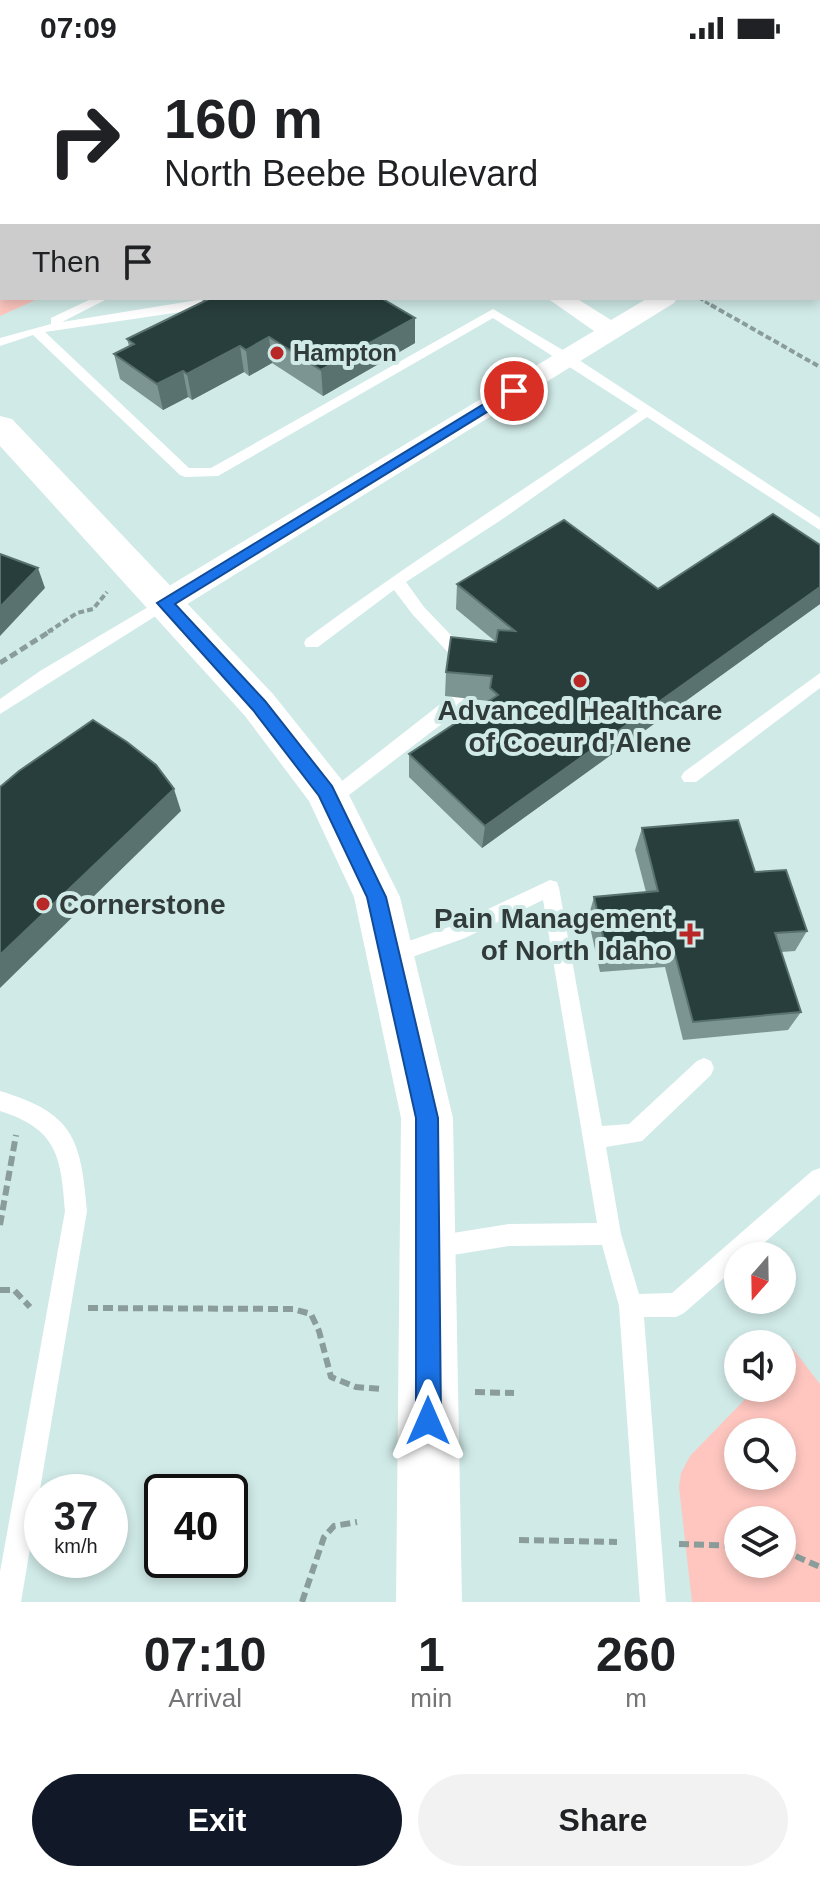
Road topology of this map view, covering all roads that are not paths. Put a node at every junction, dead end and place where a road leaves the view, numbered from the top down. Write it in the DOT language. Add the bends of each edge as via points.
graph roads {
  1 [pos="99,300"];
  2 [pos="216,300"];
  3 [pos="496,300"];
  4 [pos="562,300"];
  5 [pos="662,300"];
  6 [pos="493,313"];
  7 [pos="35,330"];
  8 [pos="611,331"];
  9 [pos="0,342"];
  10 [pos="568,359"];
  11 [pos="647,411"];
  12 [pos="0,426"];
  13 [pos="820,525"];
  14 [pos="397,580"];
  15 [pos="165,603"];
  16 [pos="312,643"];
  17 [pos="466,664"];
  18 [pos="820,679"];
  19 [pos="457,697"];
  20 [pos="0,708"];
  21 [pos="690,777"];
  22 [pos="330,800"];
  23 [pos="390,956"];
  24 [pos="704,1068"];
  25 [pos="11,1104"];
  26 [pos="593,1137"];
  27 [pos="820,1179"];
  28 [pos="610,1234"];
  29 [pos="428,1248"];
  30 [pos="631,1306"];
  31 [pos="8,1602"];
  32 [pos="429,1602"];
  33 [pos="653,1602"];
  1 -- 7 [label="lane"];
  2 -- 7 [label="lane"];
  3 -- 6 [label="lane"];
  4 -- 8 [label="street"];
  5 -- 8 [label="street"];
  6 -- 7 [label="lane" via="213,473 185,472"];
  6 -- 10 [label="lane"];
  7 -- 9 [label="lane"];
  8 -- 10 [label="street"];
  10 -- 11 [label="lane"];
  10 -- 15 [label="street"];
  11 -- 13 [label="lane"];
  11 -- 14 [label="lane"];
  12 -- 15 [label="street"];
  14 -- 16 [label="lane"];
  14 -- 17 [label="lane" via="403,595 450,640"];
  15 -- 20 [label="lane"];
  15 -- 22 [label="street" via="259,705"];
  18 -- 21 [label="lane"];
  19 -- 22 [label="lane"];
  22 -- 23 [label="street" via="377,897"];
  23 -- 26 [label="lane" via="458,932 550,888"];
  23 -- 29 [label="street" via="427,1118"];
  24 -- 26 [label="lane" via="634,1134"];
  25 -- 31 [label="lane" via="38,1114 63,1138 73,1170 76,1211"];
  26 -- 28 [label="lane"];
  27 -- 30 [label="lane" via="676,1305"];
  28 -- 29 [label="lane" via="509,1235"];
  28 -- 30 [label="lane"];
  29 -- 32 [label="street"];
  30 -- 33 [label="lane"];
}
